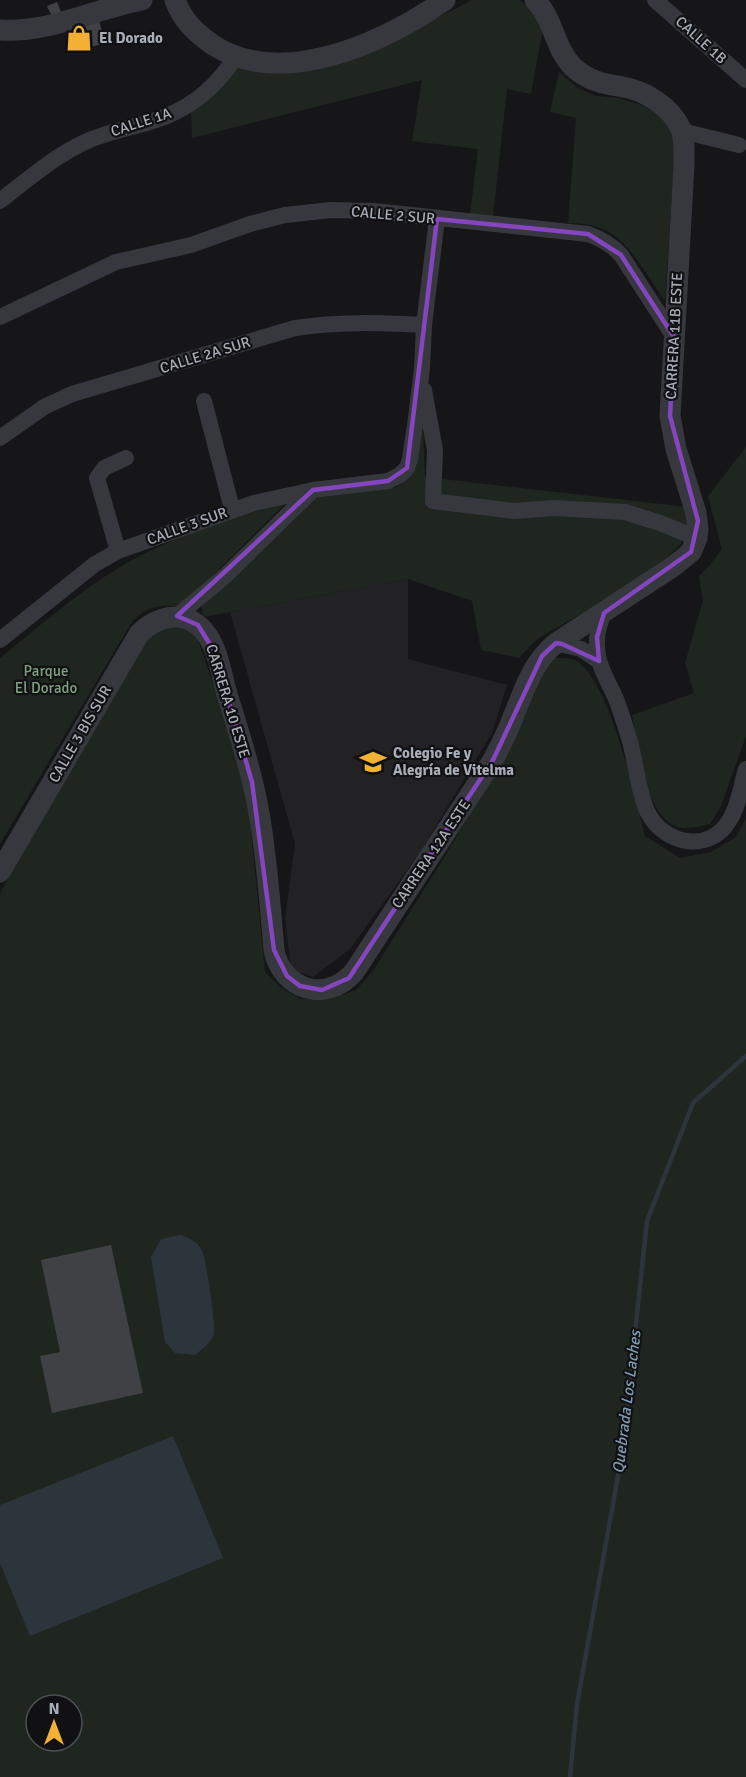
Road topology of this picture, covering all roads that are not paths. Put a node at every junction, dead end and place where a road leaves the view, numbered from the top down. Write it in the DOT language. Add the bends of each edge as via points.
graph roads {
  1 [pos="142,0"];
  2 [pos="175,0"];
  3 [pos="445,0"];
  4 [pos="535,0"];
  5 [pos="655,0"];
  6 [pos="0,30"];
  7 [pos="236,56"];
  8 [pos="746,80"];
  9 [pos="682,130"];
  10 [pos="740,145"];
  11 [pos="0,201"];
  12 [pos="437,219"];
  13 [pos="0,317"];
  14 [pos="424,325"];
  15 [pos="674,337"];
  16 [pos="422,368"];
  17 [pos="204,401"];
  18 [pos="0,438"];
  19 [pos="126,458"];
  20 [pos="313,490"];
  21 [pos="232,509"];
  22 [pos="697,538"];
  23 [pos="118,551"];
  24 [pos="604,613"];
  25 [pos="177,616"];
  26 [pos="0,640"];
  27 [pos="556,643"];
  28 [pos="599,661"];
  29 [pos="746,769"];
  30 [pos="0,872"];
  31 [pos="292,981"];
  1 -- 6 [label="street" via="56,25"];
  2 -- 7 [label="street" via="196,32 220,50"];
  3 -- 7 [label="street" via="384,35 333,55 269,63"];
  4 -- 9 [label="street" via="548,18 564,56 578,72 597,83 633,89 653,98"];
  5 -- 8 [label="street, CALLE 1B"];
  7 -- 11 [label="street, CALLE 1A" via="216,83 191,102 167,116 83,143 51,161"];
  9 -- 10 [label="street"];
  9 -- 15 [label="street, CARRERA 11B ESTE" via="684,165"];
  12 -- 13 [label="street, CALLE 2 SUR" via="374,211 285,214 191,245 132,257"];
  12 -- 14 [label="street"];
  12 -- 15 [label="street, CALLE 2 SUR" via="598,237 621,255"];
  14 -- 16 [label="street"];
  14 -- 18 [label="street, CALLE 2A SUR" via="359,322 295,328 72,394 44,407"];
  15 -- 22 [label="street, CARRERA 11B ESTE" via="670,416 696,513"];
  16 -- 20 [label="street, CALLE 3 SUR" via="410,459 400,475 388,481"];
  16 -- 22 [label="street" via="435,450 434,501 514,512 554,508 625,512"];
  17 -- 21 [label="street"];
  19 -- 23 [label="street" via="104,468 97,478"];
  20 -- 21 [label="street, CALLE 3 SUR"];
  20 -- 25 [label="street" via="225,576"];
  21 -- 23 [label="street, CALLE 3 SUR"];
  22 -- 24 [label="street, CARRERA 12A ESTE" via="685,558"];
  23 -- 26 [label="street, CALLE 3 SUR" via="95,564"];
  24 -- 27 [label="street, CARRERA 12A ESTE"];
  24 -- 28 [label="street" via="597,637"];
  25 -- 30 [label="street, CALLE 3 BIS SUR" via="152,623 134,641"];
  25 -- 31 [label="street, CARRERA 10 ESTE" via="198,625 214,651 259,813 276,957"];
  27 -- 28 [label="street" via="581,649"];
  27 -- 31 [label="street, CARRERA 12A ESTE" via="530,673 493,760 354,972 336,986 322,990"];
  28 -- 29 [label="street" via="625,725 644,802 652,820 666,834 691,842 720,832 729,821"];
}
